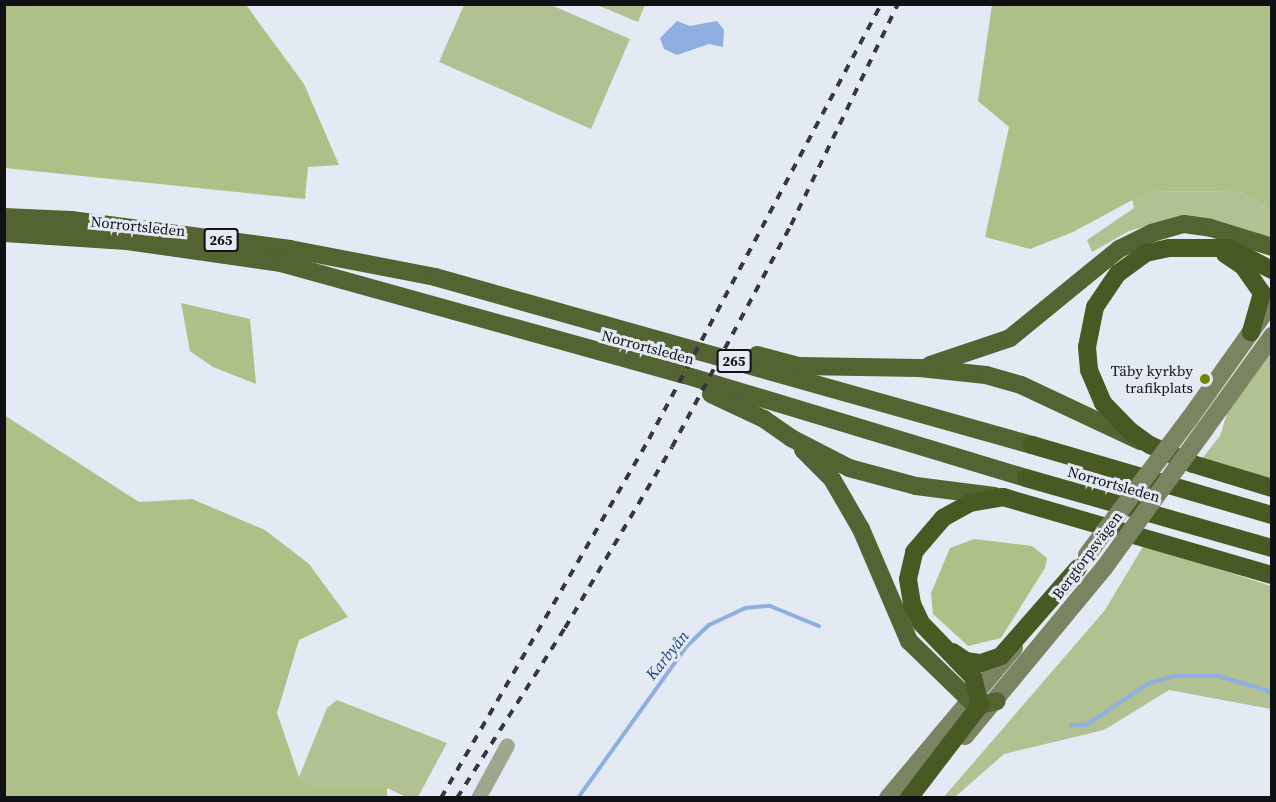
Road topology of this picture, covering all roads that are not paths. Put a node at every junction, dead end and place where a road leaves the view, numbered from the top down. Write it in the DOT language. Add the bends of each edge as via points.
graph roads {
  1 [pos="4,218"];
  2 [pos="4,233"];
  3 [pos="1250,238"];
  4 [pos="1201,246"];
  5 [pos="1272,246"];
  6 [pos="1272,253"];
  7 [pos="1272,270"];
  8 [pos="435,277"];
  9 [pos="1272,302"];
  10 [pos="1251,332"];
  11 [pos="1272,336"];
  12 [pos="582,348"];
  13 [pos="920,368"];
  14 [pos="1198,423"];
  15 [pos="791,438"];
  16 [pos="1150,445"];
  17 [pos="1272,488"];
  18 [pos="1003,497"];
  19 [pos="1272,515"];
  20 [pos="1272,548"];
  21 [pos="1083,562"];
  22 [pos="1272,575"];
  23 [pos="936,642"];
  24 [pos="982,700"];
  25 [pos="507,745"];
  26 [pos="478,798"];
  27 [pos="888,798"];
  28 [pos="910,798"];
  1 -- 8 [label="highway, Norrortsleden / 265" via="71,220 290,249"];
  2 -- 12 [label="highway, Norrortsleden / 265" via="127,241 281,263"];
  3 -- 5 [label="highway"];
  3 -- 6 [label="highway"];
  3 -- 13 [label="highway" via="1184,224 1152,233 1119,249 1010,338"];
  4 -- 7 [label="highway" via="1228,248"];
  4 -- 10 [label="highway" via="1221,251 1243,266 1262,292"];
  4 -- 16 [label="highway" via="1146,254 1118,273 1095,307 1087,347 1089,370 1103,403"];
  8 -- 13 [label="highway" via="514,293 799,366"];
  8 -- 19 [label="highway, Norrortsleden / 265"];
  9 -- 10 [label="main road, Bergtorpsvägen"];
  10 -- 14 [label="main road, Bergtorpsvägen"];
  11 -- 14 [label="main road, Bergtorpsvägen"];
  12 -- 15 [label="highway" via="725,399"];
  12 -- 20 [label="highway, Norrortsleden / 265"];
  13 -- 16 [label="highway" via="986,375 1021,385"];
  14 -- 21 [label="main road, Bergtorpsvägen, bridge"];
  14 -- 24 [label="main road, Bergtorpsvägen, bridge" via="1104,568"];
  15 -- 18 [label="highway" via="849,468 878,477"];
  15 -- 24 [label="highway" via="832,479 861,529 909,640"];
  16 -- 17 [label="highway" via="1194,464"];
  18 -- 22 [label="highway"];
  18 -- 23 [label="highway" via="970,503 943,518 914,552 909,579 912,604"];
  21 -- 23 [label="highway" via="1001,657 981,663 966,661"];
  21 -- 24 [label="main road, Bergtorpsvägen"];
  23 -- 24 [label="highway" via="973,677"];
  24 -- 27 [label="main road, Bergtorpsvägen"];
  24 -- 28 [label="highway"];
  25 -- 26 [label="street"];
}
